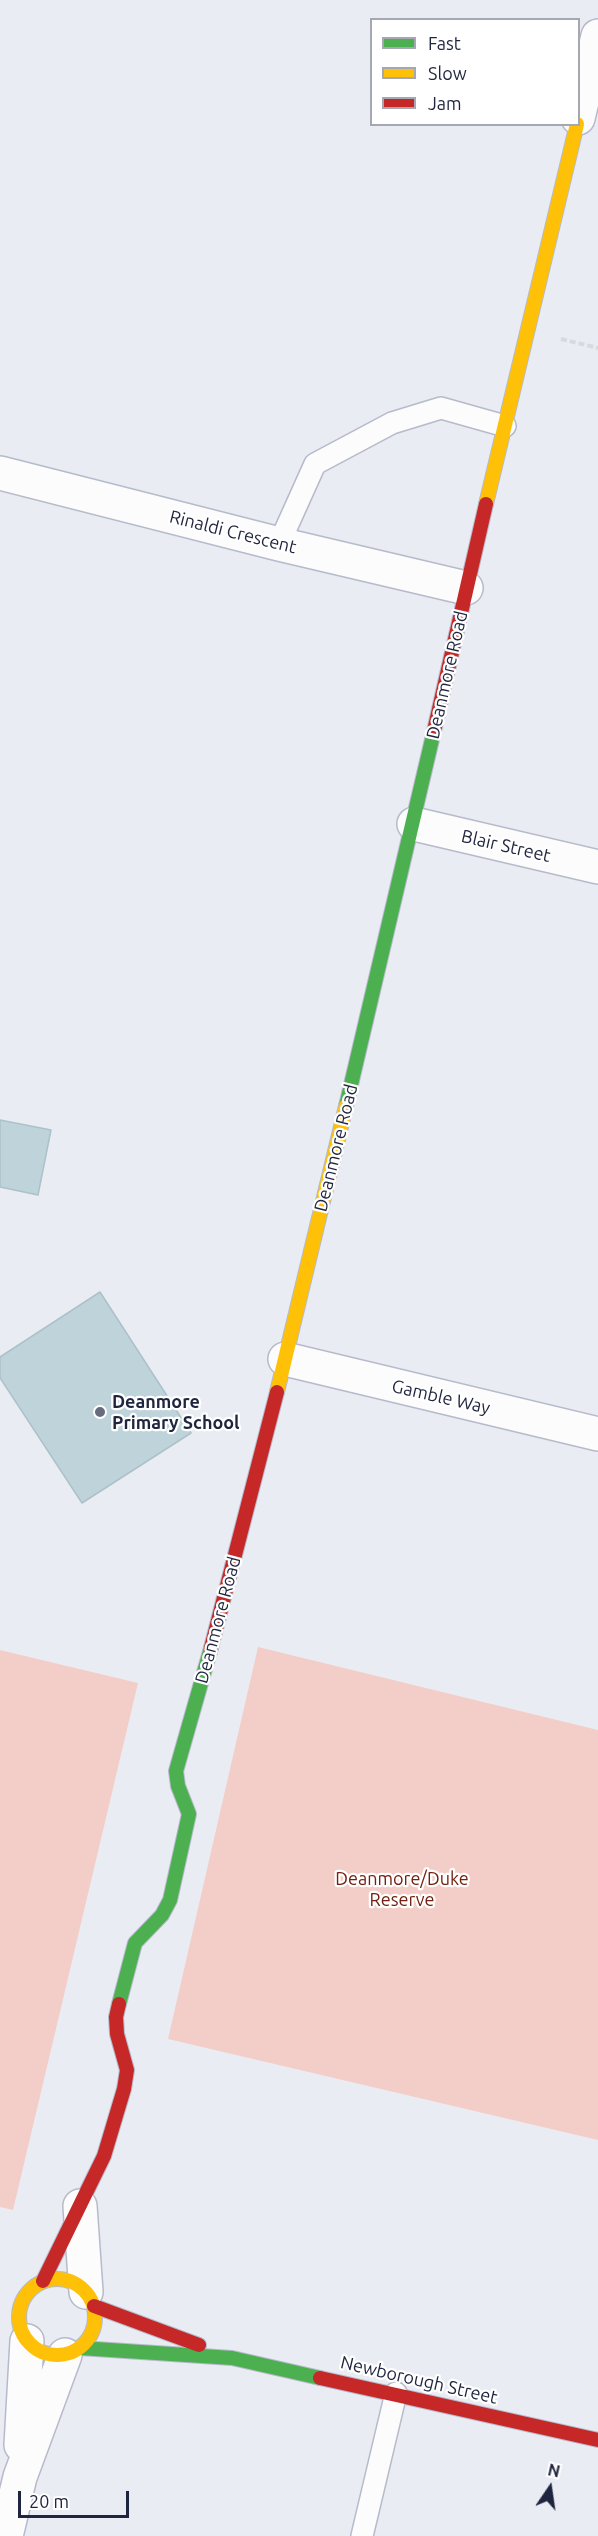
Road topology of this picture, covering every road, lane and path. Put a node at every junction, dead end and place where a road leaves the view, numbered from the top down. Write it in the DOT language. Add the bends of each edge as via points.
graph roads {
  1 [pos="598,36"];
  2 [pos="580,114"];
  3 [pos="577,126"];
  4 [pos="505,426"];
  5 [pos="0,472"];
  6 [pos="279,544"];
  7 [pos="466,588"];
  8 [pos="414,825"];
  9 [pos="598,867"];
  10 [pos="285,1359"];
  11 [pos="598,1434"];
  12 [pos="80,2206"];
  13 [pos="43,2281"];
  14 [pos="10,2287"];
  15 [pos="30,2289"];
  16 [pos="90,2299"];
  17 [pos="0,2321"];
  18 [pos="24,2335"];
  19 [pos="73,2351"];
  20 [pos="232,2358"];
  21 [pos="396,2393"];
  22 [pos="598,2440"];
  23 [pos="20,2477"];
  24 [pos="6,2536"];
  25 [pos="362,2536"];
  1 -- 2 [label="street"];
  3 -- 4 [label="street, Deanmore Road"];
  4 -- 6 [label="lane" via="441,408 392,423 315,464"];
  4 -- 7 [label="street, Deanmore Road"];
  5 -- 6 [label="street, Rinaldi Crescent"];
  6 -- 7 [label="street, Rinaldi Crescent"];
  7 -- 8 [label="street, Deanmore Road"];
  8 -- 9 [label="street, Blair Street"];
  8 -- 10 [label="street, Deanmore Road"];
  10 -- 11 [label="street, Gamble Way"];
  10 -- 12 [label="street, Deanmore Road" via="207,1668 176,1771 189,1814 170,1900 162,1915 135,1943 119,2006 117,2034 127,2070 104,2156"];
  12 -- 13 [label="street, Deanmore Road"];
  12 -- 16 [label="street"];
  13 -- 15 [label="street"];
  13 -- 16 [label="street, Newborough Street" via="59,2278 74,2282"];
  14 -- 15 [label="street"];
  15 -- 18 [label="street" via="18,2316"];
  16 -- 19 [label="street" via="95,2322 90,2336"];
  16 -- 20 [label="street, Newborough Street"];
  17 -- 18 [label="street, Newborough Street"];
  18 -- 19 [label="street, Newborough Street" via="37,2350 49,2355"];
  18 -- 23 [label="street"];
  19 -- 20 [label="street, Newborough Street"];
  19 -- 23 [label="street"];
  20 -- 21 [label="street, Newborough Street"];
  21 -- 22 [label="street, Newborough Street"];
  21 -- 25 [label="lane"];
  23 -- 24 [label="street"];
}
